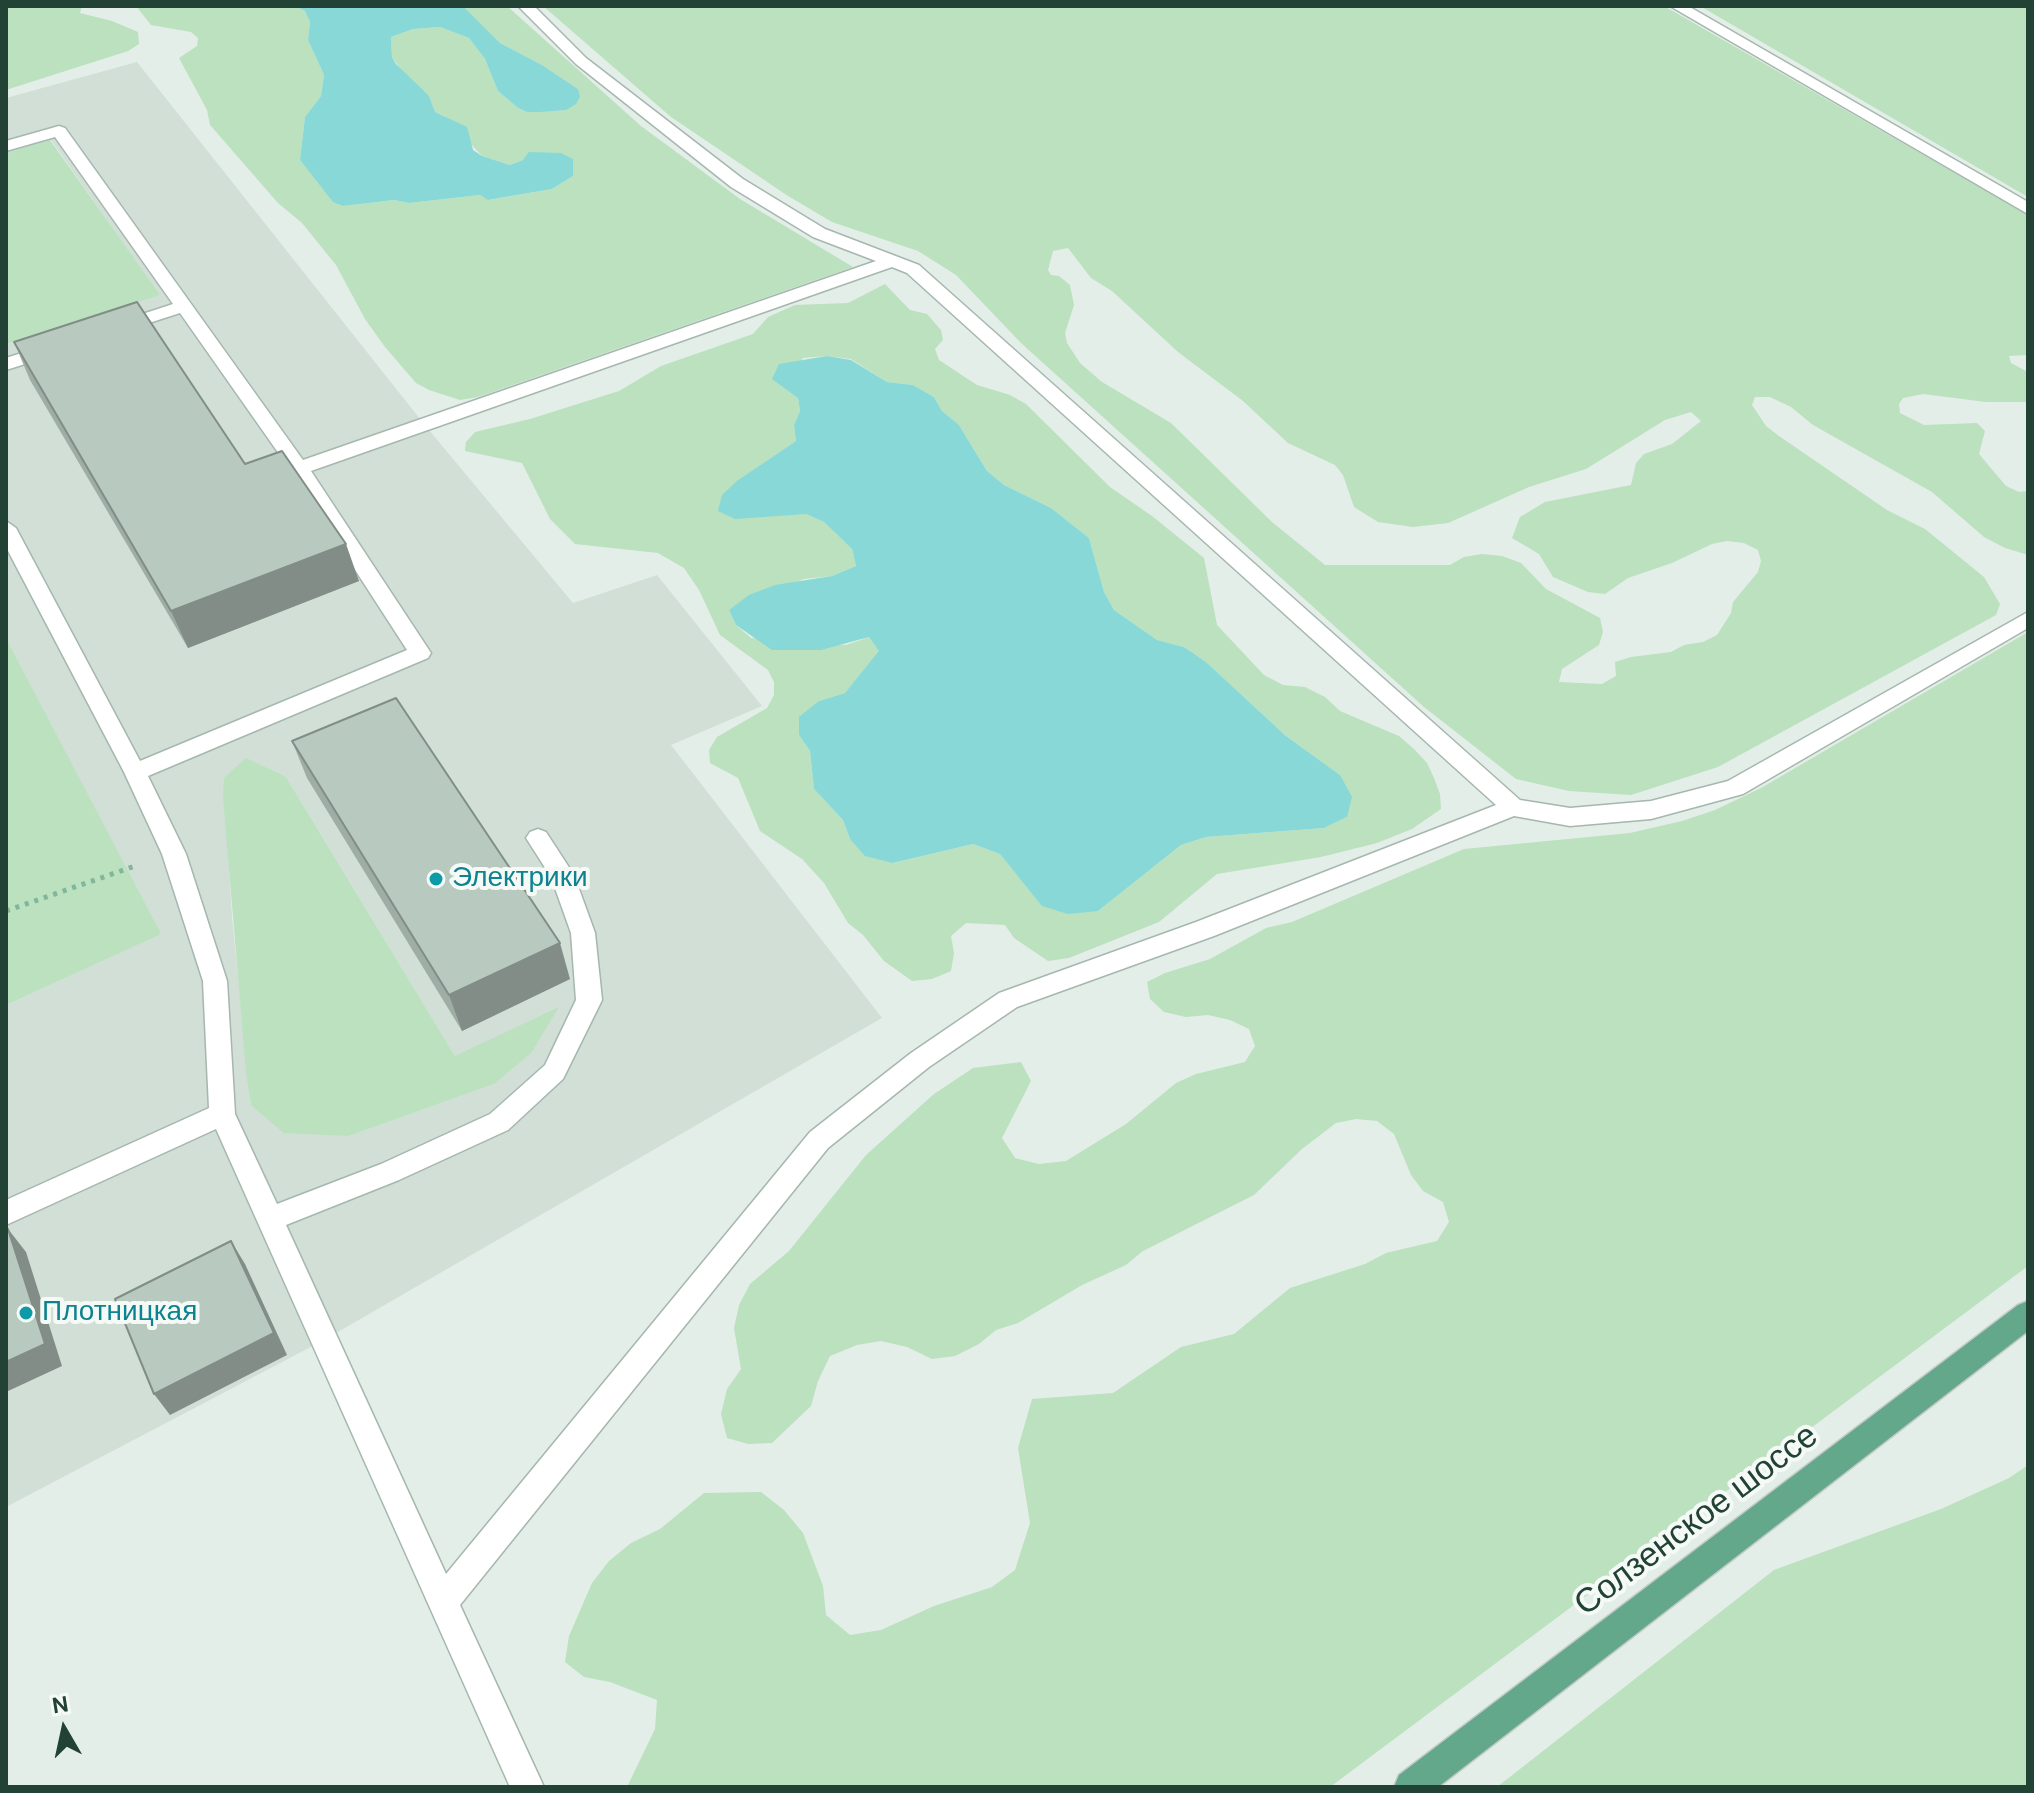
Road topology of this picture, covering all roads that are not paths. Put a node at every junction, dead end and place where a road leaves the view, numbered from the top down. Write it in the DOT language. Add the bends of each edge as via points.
graph roads {
  1 [pos="525,6"];
  2 [pos="1677,6"];
  3 [pos="6,146"];
  4 [pos="2028,209"];
  5 [pos="896,260"];
  6 [pos="184,306"];
  7 [pos="95,335"];
  8 [pos="65,345"];
  9 [pos="6,364"];
  10 [pos="299,468"];
  11 [pos="6,528"];
  12 [pos="2028,619"];
  13 [pos="135,772"];
  14 [pos="1513,807"];
  15 [pos="538,838"];
  16 [pos="222,1114"];
  17 [pos="6,1213"];
  18 [pos="270,1219"];
  19 [pos="2028,1314"];
  20 [pos="443,1602"];
  21 [pos="527,1787"];
  22 [pos="1411,1787"];
  1 -- 5 [label="lane" via="581,61 737,183 819,233"];
  2 -- 4 [label="lane"];
  3 -- 6 [label="lane" via="59,131"];
  5 -- 10 [label="lane"];
  5 -- 14 [label="lane" via="924,279"];
  6 -- 7 [label="lane"];
  6 -- 10 [label="lane"];
  8 -- 9 [label="lane"];
  10 -- 13 [label="lane" via="420,653"];
  11 -- 13 [label="lane"];
  12 -- 14 [label="lane" via="1735,788 1651,810 1570,817"];
  13 -- 16 [label="lane" via="174,854 215,981"];
  14 -- 20 [label="lane" via="1205,929 1008,1000 920,1060 819,1140"];
  15 -- 18 [label="lane" via="562,875 583,933 589,1000 554,1072 499,1122"];
  16 -- 17 [label="lane"];
  16 -- 18 [label="lane"];
  18 -- 20 [label="lane"];
  19 -- 22 [label="main road, Солзенское шоссе"];
  20 -- 21 [label="lane"];
}
